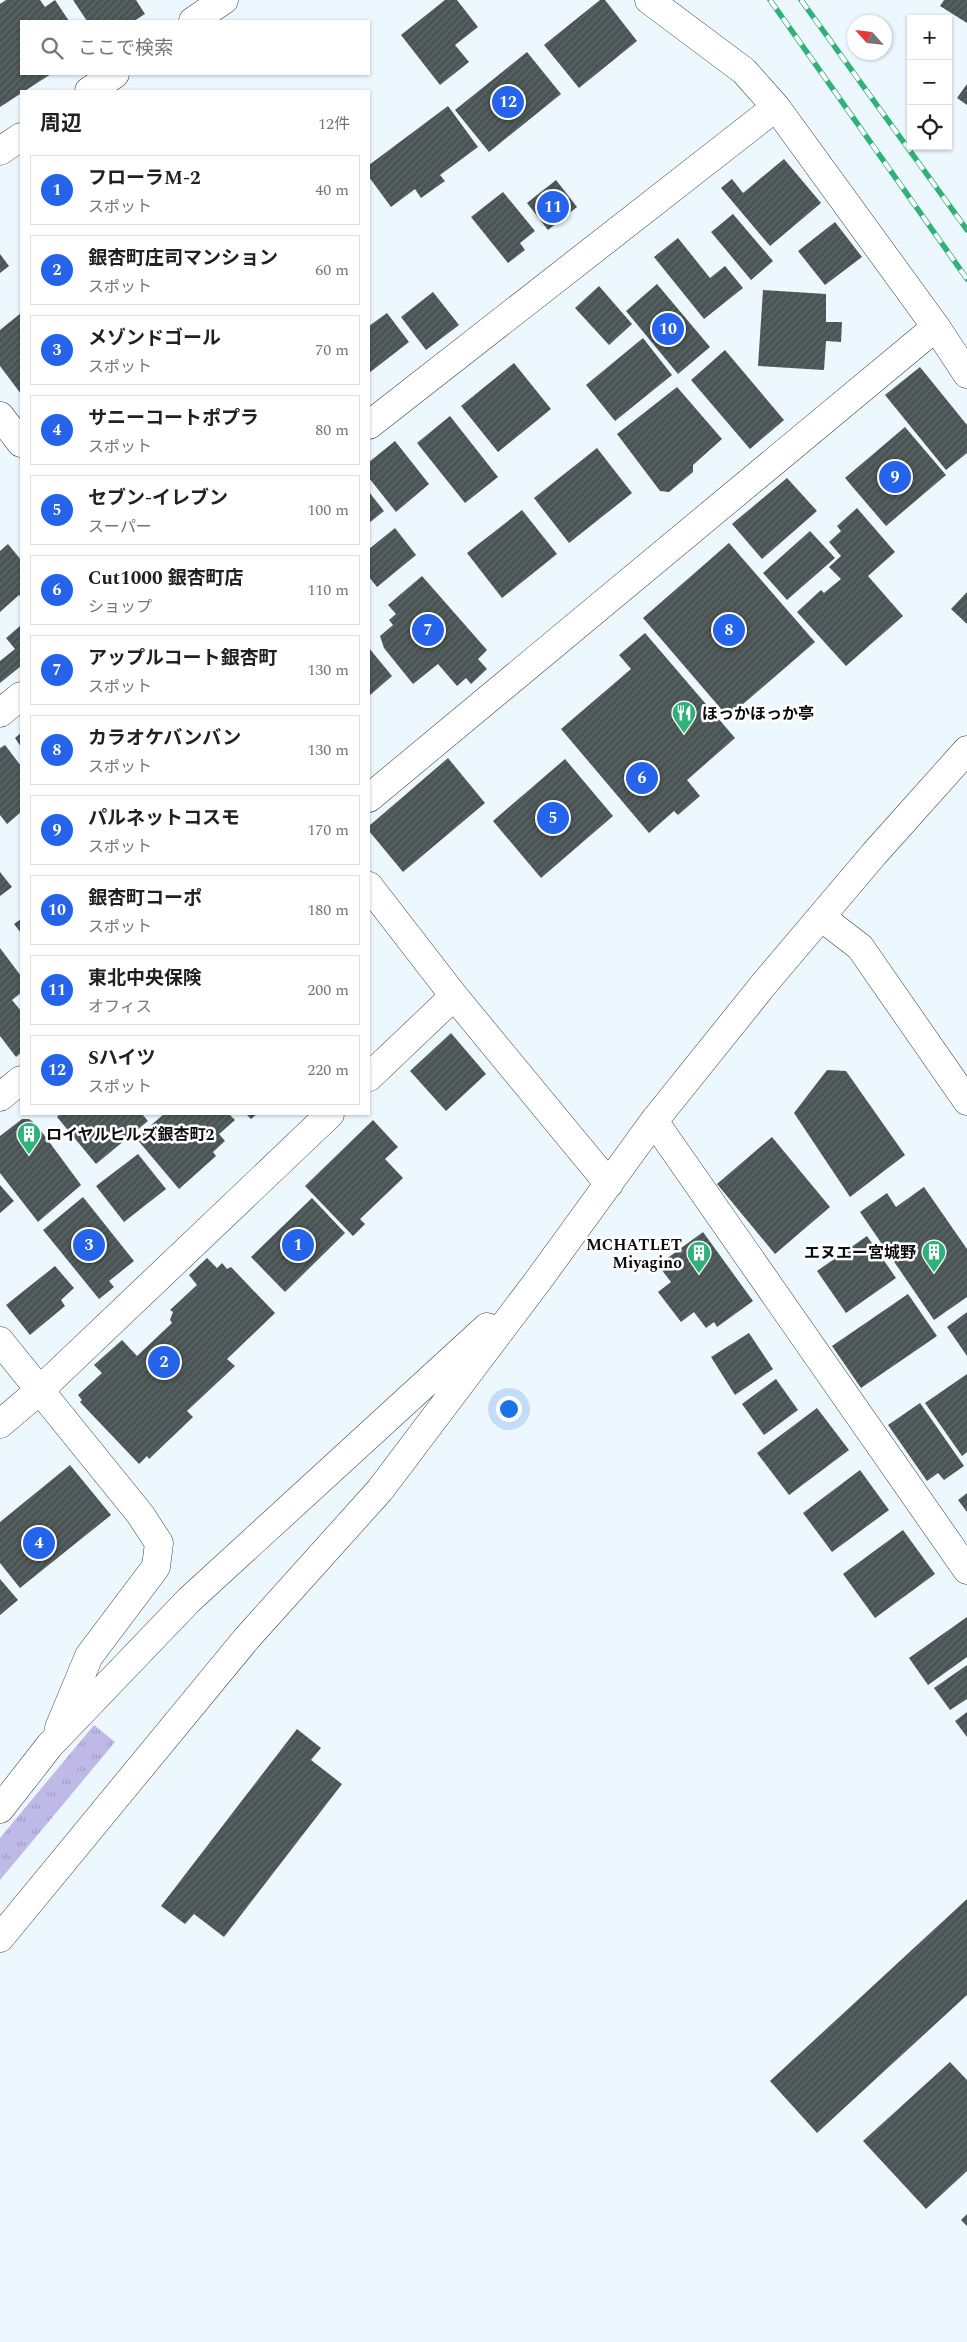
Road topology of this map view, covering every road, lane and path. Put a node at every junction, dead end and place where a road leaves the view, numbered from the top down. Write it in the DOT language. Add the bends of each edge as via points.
graph roads {
  1 [pos="224,0"];
  2 [pos="649,0"];
  3 [pos="194,20"];
  4 [pos="113,75"];
  5 [pos="91,90"];
  6 [pos="776,107"];
  7 [pos="20,138"];
  8 [pos="0,151"];
  9 [pos="936,327"];
  10 [pos="967,374"];
  11 [pos="0,416"];
  12 [pos="370,424"];
  13 [pos="20,442"];
  14 [pos="20,697"];
  15 [pos="0,713"];
  16 [pos="967,750"];
  17 [pos="370,797"];
  18 [pos="370,887"];
  19 [pos="821,917"];
  20 [pos="454,996"];
  21 [pos="370,1076"];
  22 [pos="20,1081"];
  23 [pos="0,1097"];
  24 [pos="967,1101"];
  25 [pos="329,1115"];
  26 [pos="654,1121"];
  27 [pos="609,1184"];
  28 [pos="540,1278"];
  29 [pos="0,1341"];
  30 [pos="40,1390"];
  31 [pos="0,1424"];
  32 [pos="967,1570"];
  33 [pos="54,1741"];
  34 [pos="0,1809"];
  35 [pos="0,1938"];
  1 -- 3 [label="street"];
  2 -- 6 [label="street" via="744,71"];
  4 -- 5 [label="street"];
  6 -- 9 [label="street"];
  6 -- 12 [label="street"];
  7 -- 8 [label="street"];
  9 -- 10 [label="street"];
  9 -- 17 [label="street"];
  11 -- 13 [label="street"];
  14 -- 15 [label="street"];
  16 -- 19 [label="street"];
  18 -- 20 [label="street"];
  19 -- 24 [label="street" via="860,947"];
  19 -- 26 [label="street"];
  20 -- 21 [label="street"];
  20 -- 27 [label="street"];
  22 -- 23 [label="street"];
  25 -- 30 [label="street"];
  26 -- 27 [label="street"];
  26 -- 32 [label="street"];
  27 -- 28 [label="street"];
  28 -- 33 [label="street" via="190,1600"];
  28 -- 35 [label="street" via="380,1490 247,1638"];
  29 -- 30 [label="street"];
  30 -- 31 [label="street"];
  30 -- 33 [label="street" via="140,1514 159,1543 156,1567 89,1656"];
  33 -- 34 [label="street"];
}
